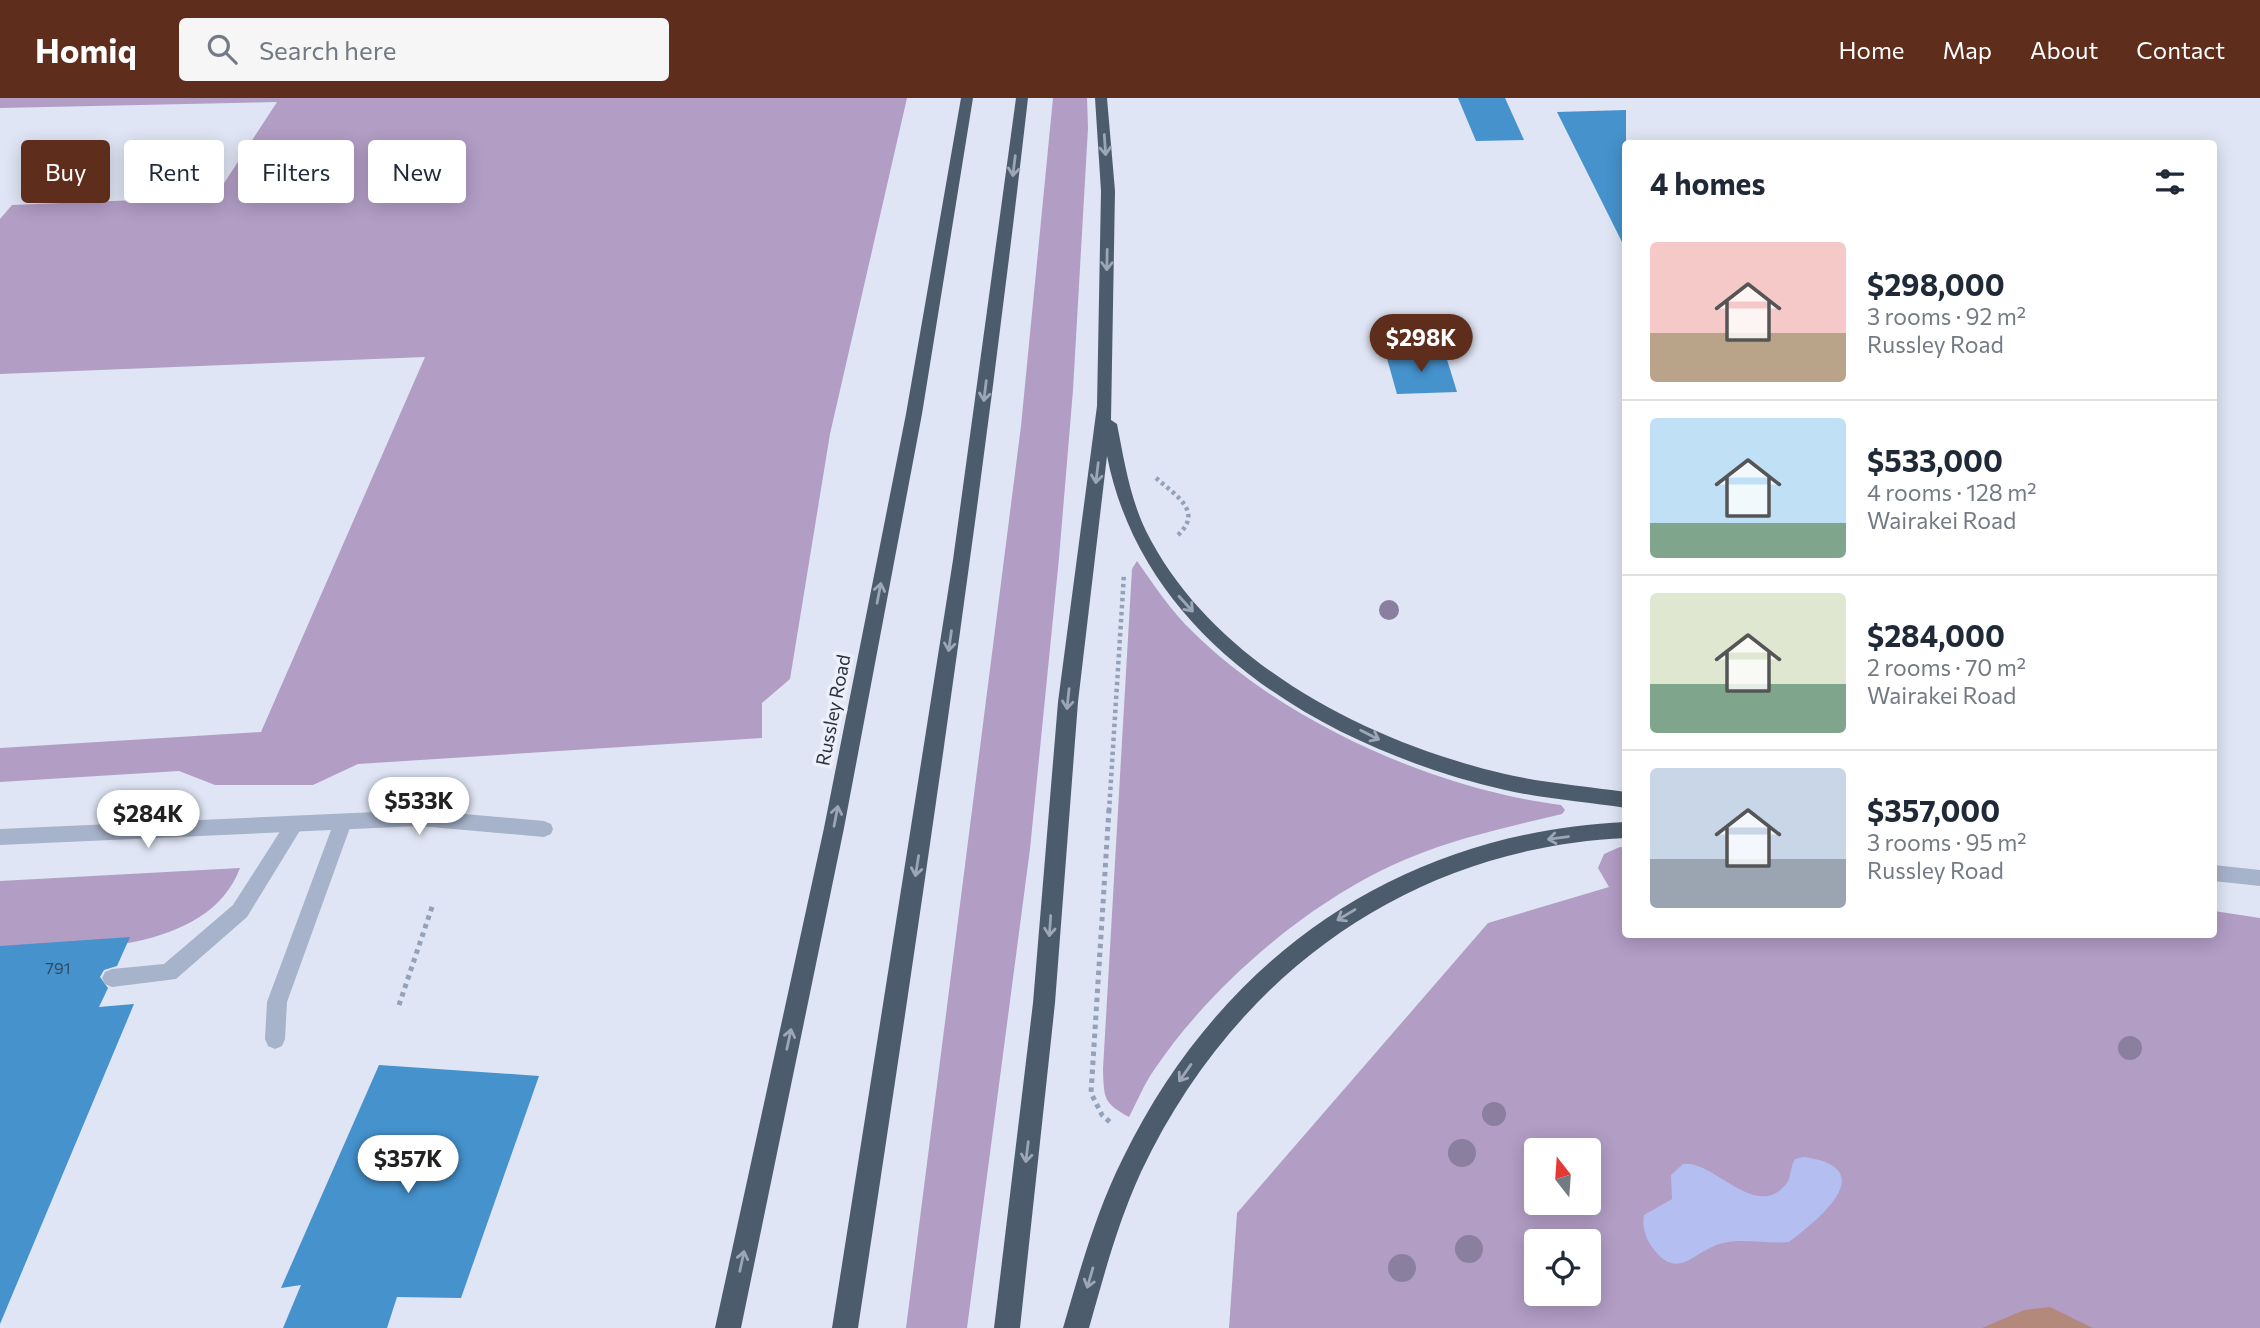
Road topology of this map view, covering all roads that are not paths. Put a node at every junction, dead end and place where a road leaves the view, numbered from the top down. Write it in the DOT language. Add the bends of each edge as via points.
graph roads {
  1 [pos="967,98"];
  2 [pos="1022,98"];
  3 [pos="1101,98"];
  4 [pos="1105,406"];
  5 [pos="1622,799"];
  6 [pos="343,822"];
  7 [pos="295,824"];
  8 [pos="544,829"];
  9 [pos="1622,830"];
  10 [pos="0,837"];
  11 [pos="2217,873"];
  12 [pos="2260,877"];
  13 [pos="112,978"];
  14 [pos="275,1039"];
  15 [pos="728,1328"];
  16 [pos="845,1328"];
  17 [pos="1007,1328"];
  18 [pos="1076,1328"];
  15 -- 1 [label="highway, Russley Road, one-way" via="834,828 914,414"];
  2 -- 16 [label="highway, one-way" via="925,814"];
  3 -- 4 [label="highway, one-way" via="1108,191"];
  4 -- 5 [label="highway, one-way" via="1119,475 1147,549 1180,599 1258,670 1308,704 1391,746 1504,782"];
  4 -- 17 [label="highway, one-way" via="1068,702 1044,1003"];
  6 -- 7 [label="street"];
  6 -- 8 [label="street" via="419,818"];
  6 -- 14 [label="street" via="277,1002"];
  7 -- 10 [label="street"];
  7 -- 13 [label="street" via="240,911 199,949 169,973"];
  9 -- 18 [label="highway, one-way" via="1536,840 1462,860 1389,890 1324,928 1266,975 1215,1029 1140,1143 1102,1237"];
  11 -- 12 [label="street"];
}
